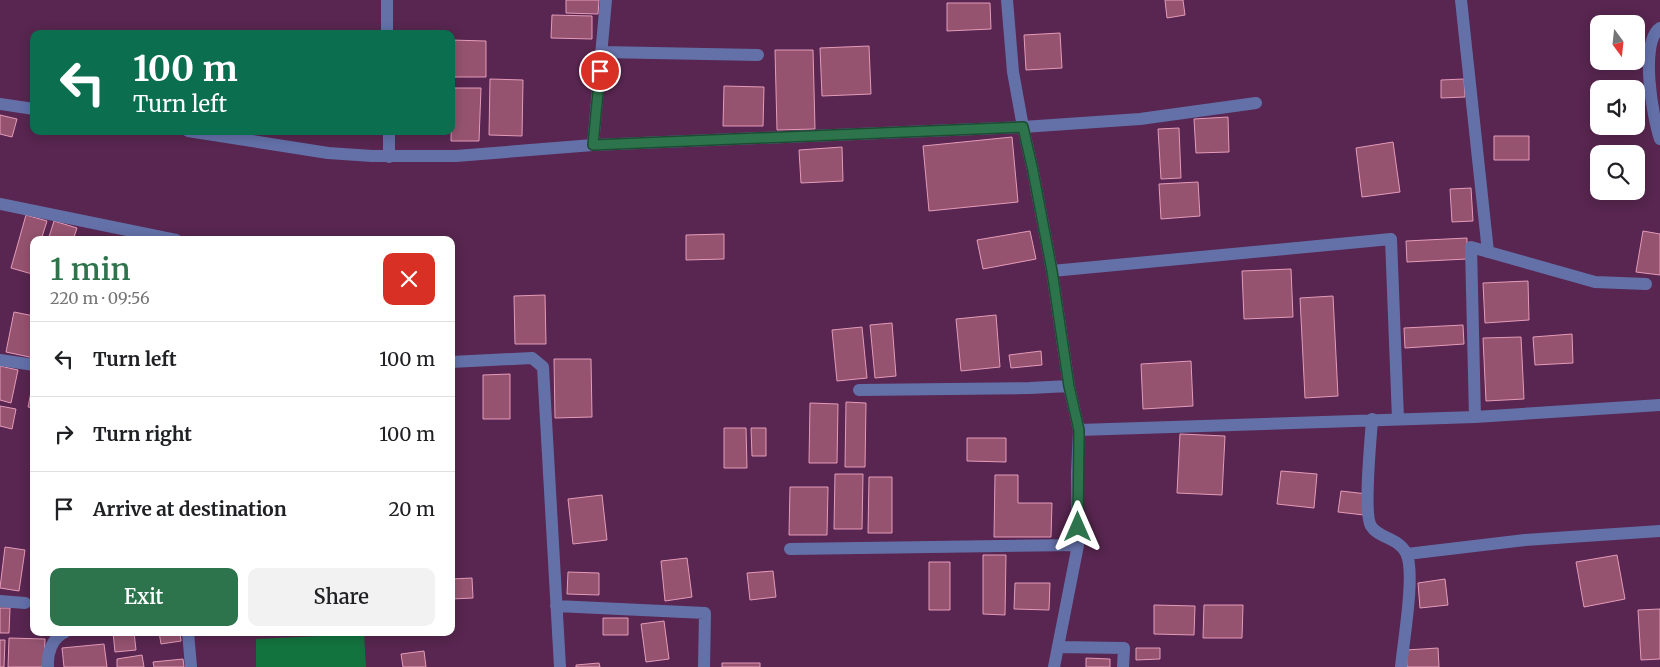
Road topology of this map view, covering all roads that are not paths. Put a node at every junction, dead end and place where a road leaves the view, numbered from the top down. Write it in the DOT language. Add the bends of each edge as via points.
graph roads {
  1 [pos="387,0"];
  2 [pos="606,0"];
  3 [pos="1007,0"];
  4 [pos="1461,0"];
  5 [pos="1660,28"];
  6 [pos="387,30"];
  7 [pos="601,52"];
  8 [pos="758,54"];
  9 [pos="1256,103"];
  10 [pos="0,104"];
  11 [pos="30,108"];
  12 [pos="1023,127"];
  13 [pos="213,135"];
  14 [pos="389,135"];
  15 [pos="1660,140"];
  16 [pos="593,145"];
  17 [pos="389,156"];
  18 [pos="0,204"];
  19 [pos="156,236"];
  20 [pos="1488,252"];
  21 [pos="1052,271"];
  22 [pos="1646,284"];
  23 [pos="0,360"];
  24 [pos="455,362"];
  25 [pos="30,364"];
  26 [pos="1069,386"];
  27 [pos="859,390"];
  28 [pos="1660,405"];
  29 [pos="1475,417"];
  30 [pos="1372,419"];
  31 [pos="1398,419"];
  32 [pos="1079,430"];
  33 [pos="1660,531"];
  34 [pos="1078,545"];
  35 [pos="790,549"];
  36 [pos="1407,554"];
  37 [pos="0,600"];
  38 [pos="25,603"];
  39 [pos="556,606"];
  40 [pos="59,636"];
  41 [pos="188,636"];
  42 [pos="1058,647"];
  43 [pos="48,667"];
  44 [pos="191,667"];
  45 [pos="560,667"];
  46 [pos="704,667"];
  47 [pos="1054,667"];
  48 [pos="1123,667"];
  49 [pos="1401,667"];
  1 -- 6 [label="street"];
  2 -- 7 [label="street"];
  3 -- 12 [label="street" via="1013,72"];
  4 -- 20 [label="street"];
  5 -- 15 [label="street" via="1651,45 1648,76"];
  7 -- 8 [label="street"];
  7 -- 16 [label="street"];
  9 -- 12 [label="street" via="1140,119"];
  10 -- 11 [label="street"];
  12 -- 16 [label="street"];
  12 -- 21 [label="street"];
  13 -- 17 [label="street" via="328,153"];
  14 -- 17 [label="street"];
  16 -- 17 [label="street" via="456,156"];
  18 -- 19 [label="street"];
  20 -- 22 [label="street" via="1595,282"];
  20 -- 29 [label="street" via="1471,247"];
  21 -- 26 [label="street"];
  21 -- 31 [label="street" via="1391,239"];
  23 -- 25 [label="street"];
  24 -- 39 [label="street" via="532,358 543,367"];
  26 -- 27 [label="street"];
  26 -- 32 [label="street"];
  28 -- 29 [label="street"];
  29 -- 31 [label="street"];
  30 -- 31 [label="street"];
  30 -- 32 [label="street"];
  30 -- 36 [label="street" via="1367,510 1371,526 1396,541"];
  32 -- 34 [label="street"];
  33 -- 36 [label="street" via="1525,540"];
  34 -- 35 [label="street"];
  34 -- 42 [label="street"];
  36 -- 49 [label="street" via="1409,597"];
  37 -- 38 [label="street"];
  39 -- 45 [label="street"];
  39 -- 46 [label="street" via="705,613"];
  40 -- 43 [label="street" via="51,645"];
  41 -- 44 [label="street"];
  42 -- 47 [label="street"];
  42 -- 48 [label="street" via="1124,648"];
}
